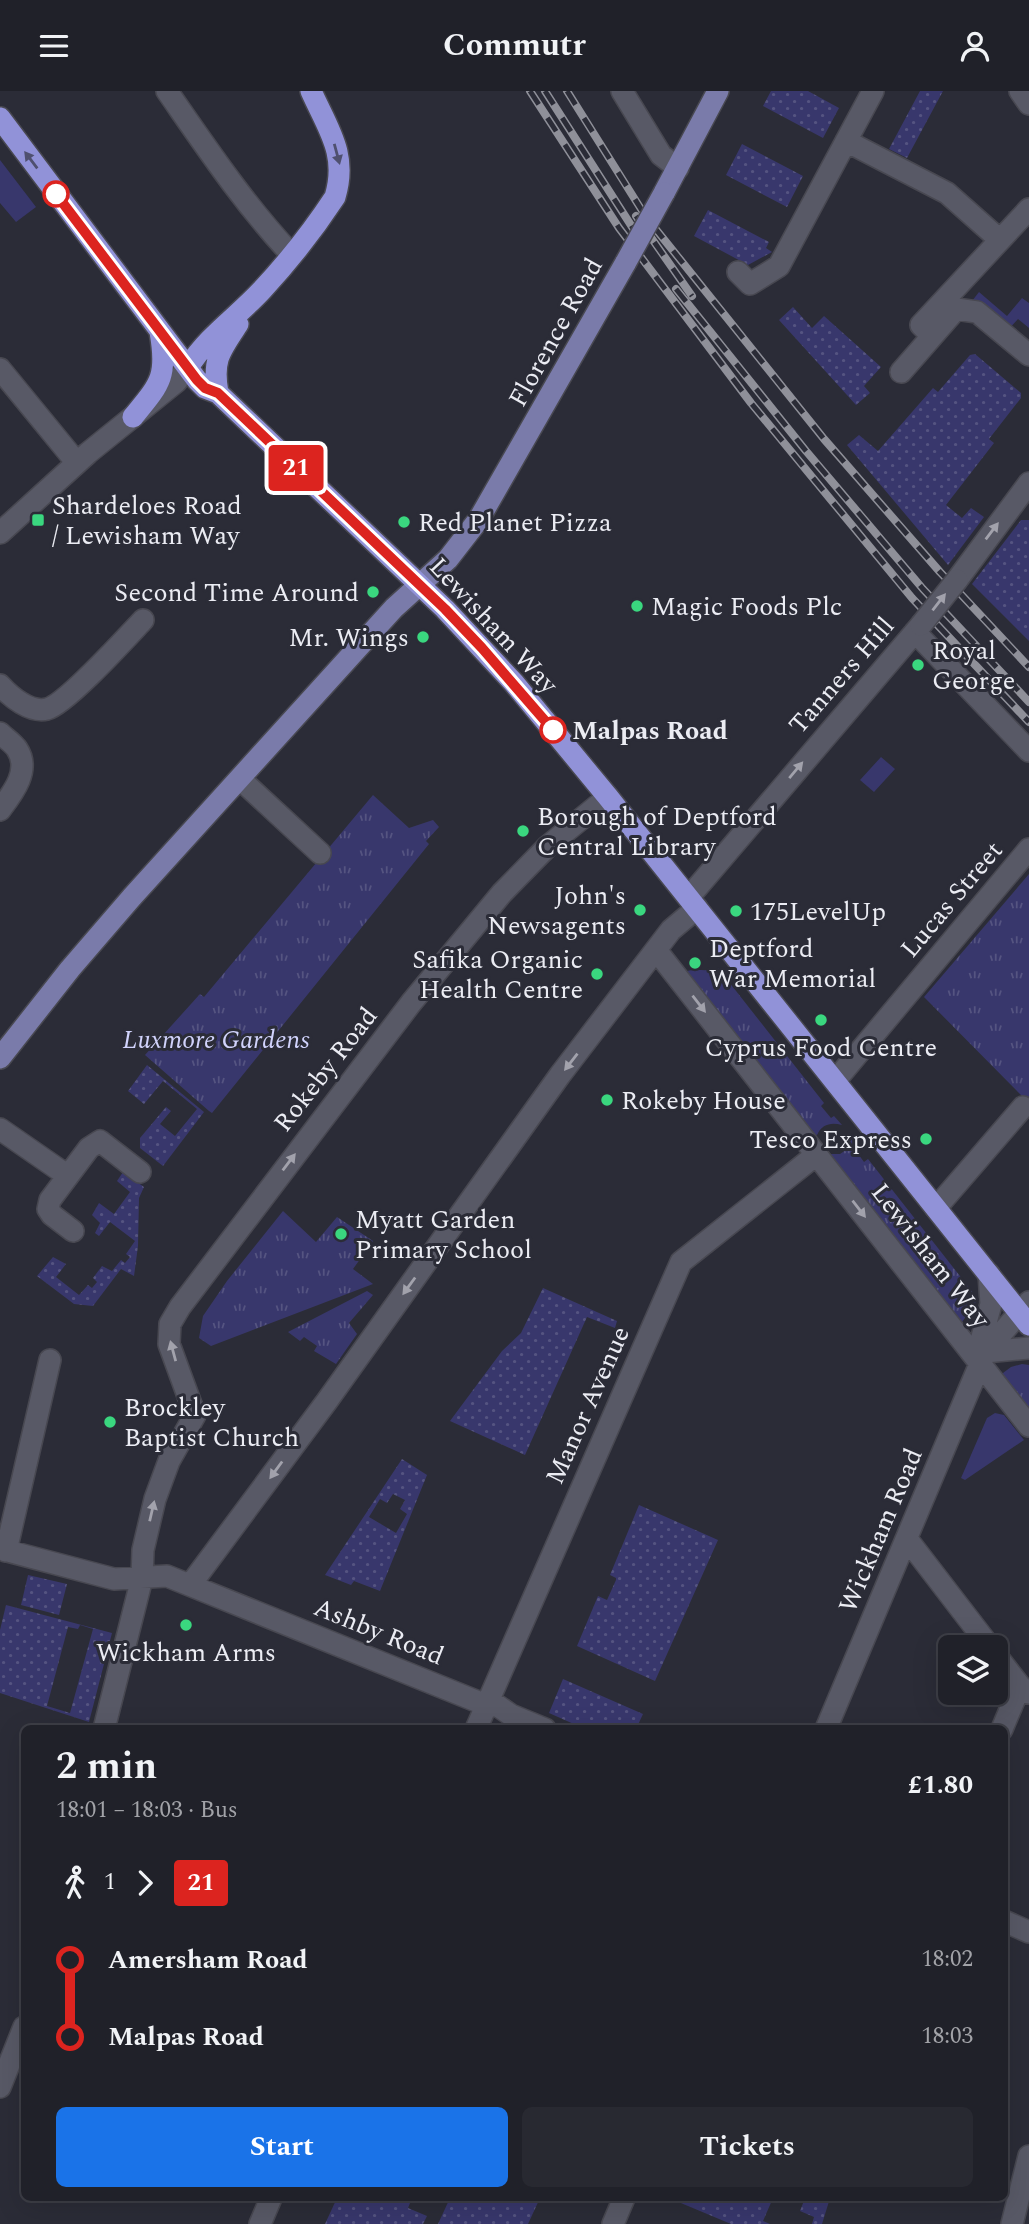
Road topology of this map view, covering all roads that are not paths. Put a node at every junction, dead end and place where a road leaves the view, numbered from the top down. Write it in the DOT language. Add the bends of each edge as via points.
graph roads {
  1 [pos="167,91"];
  2 [pos="311,91"];
  3 [pos="622,91"];
  4 [pos="718,91"];
  5 [pos="873,91"];
  6 [pos="1020,91"];
  7 [pos="1029,104"];
  8 [pos="0,118"];
  9 [pos="846,141"];
  10 [pos="678,168"];
  11 [pos="1029,209"];
  12 [pos="1000,240"];
  13 [pos="291,254"];
  14 [pos="738,272"];
  15 [pos="261,291"];
  16 [pos="159,327"];
  17 [pos="932,336"];
  18 [pos="1029,355"];
  19 [pos="188,367"];
  20 [pos="0,369"];
  21 [pos="901,372"];
  22 [pos="218,393"];
  23 [pos="133,418"];
  24 [pos="77,463"];
  25 [pos="1029,483"];
  26 [pos="0,533"];
  27 [pos="420,585"];
  28 [pos="143,620"];
  29 [pos="918,629"];
  30 [pos="2,692"];
  31 [pos="0,733"];
  32 [pos="1029,751"];
  33 [pos="240,779"];
  34 [pos="8,784"];
  35 [pos="608,797"];
  36 [pos="0,810"];
  37 [pos="1029,849"];
  38 [pos="320,853"];
  39 [pos="693,903"];
  40 [pos="656,950"];
  41 [pos="0,1058"];
  42 [pos="835,1081"];
  43 [pos="1023,1107"];
  44 [pos="0,1129"];
  45 [pos="816,1155"];
  46 [pos="140,1172"];
  47 [pos="68,1176"];
  48 [pos="936,1208"];
  49 [pos="73,1231"];
  50 [pos="989,1274"];
  51 [pos="1026,1313"];
  52 [pos="1029,1348"];
  53 [pos="983,1358"];
  54 [pos="50,1360"];
  55 [pos="1029,1426"];
  56 [pos="907,1539"];
  57 [pos="3,1550"];
  58 [pos="142,1578"];
  59 [pos="191,1584"];
  60 [pos="981,1635"];
  61 [pos="1008,1670"];
  62 [pos="1024,1689"];
  63 [pos="486,1705"];
  64 [pos="105,1725"];
  65 [pos="478,1725"];
  66 [pos="535,1725"];
  67 [pos="827,1725"];
  68 [pos="1004,1725"];
  69 [pos="1008,1923"];
  70 [pos="1029,1932"];
  71 [pos="21,2034"];
  72 [pos="0,2087"];
  73 [pos="1029,2156"];
  74 [pos="270,2201"];
  75 [pos="623,2201"];
  76 [pos="260,2224"];
  77 [pos="613,2224"];
  78 [pos="1012,2224"];
  1 -- 13 [label="street" via="234,187"];
  2 -- 13 [label="highway, one-way" via="336,145 340,181 335,197"];
  3 -- 10 [label="street" via="661,155"];
  4 -- 10 [label="main road, Florence Road"];
  5 -- 9 [label="street"];
  6 -- 7 [label="street"];
  16 -- 8 [label="highway, Lewisham Way, one-way"];
  9 -- 12 [label="street" via="947,193"];
  9 -- 14 [label="street" via="779,266 750,284"];
  10 -- 27 [label="main road, Florence Road, bridge" via="480,519"];
  11 -- 12 [label="street"];
  12 -- 17 [label="street" via="921,325"];
  13 -- 15 [label="highway"];
  15 -- 19 [label="highway" via="217,330"];
  15 -- 22 [label="highway" via="220,350 215,363"];
  16 -- 19 [label="highway, Lewisham Way"];
  16 -- 23 [label="highway" via="163,373"];
  17 -- 18 [label="street" via="956,309 976,312"];
  17 -- 21 [label="street"];
  19 -- 22 [label="highway, Lewisham Way" via="205,388"];
  19 -- 23 [label="street"];
  20 -- 24 [label="street"];
  22 -- 27 [label="highway, Lewisham Way"];
  23 -- 24 [label="street"];
  24 -- 26 [label="street"];
  29 -- 25 [label="street, Tanners Hill, one-way, bridge"];
  27 -- 33 [label="main road"];
  27 -- 35 [label="highway, Lewisham Way" via="490,657"];
  28 -- 30 [label="street" via="64,699 46,709 24,705"];
  29 -- 32 [label="street"];
  39 -- 29 [label="street, Tanners Hill, one-way"];
  31 -- 34 [label="street" via="17,749 23,768"];
  33 -- 38 [label="street"];
  33 -- 41 [label="main road" via="79,958"];
  34 -- 36 [label="street"];
  35 -- 39 [label="highway, Lewisham Way"];
  58 -- 35 [label="street, Rokeby Road, one-way" via="143,1550 155,1499 169,1461 195,1415 169,1344 170,1324 180,1307 411,1003 502,893 548,846"];
  37 -- 42 [label="street, Lucas Street"];
  39 -- 40 [label="street, Tanners Hill"];
  39 -- 42 [label="highway, Lewisham Way"];
  40 -- 45 [label="street, Lewisham Way, one-way"];
  40 -- 59 [label="street, Tanners Hill, one-way"];
  42 -- 48 [label="highway, Lewisham Way"];
  43 -- 48 [label="street"];
  44 -- 47 [label="street"];
  45 -- 53 [label="street, Lewisham Way, one-way"];
  45 -- 63 [label="street, Manor Avenue" via="681,1262"];
  46 -- 47 [label="street" via="100,1141"];
  47 -- 49 [label="street" via="48,1209"];
  48 -- 50 [label="highway, Lewisham Way"];
  50 -- 51 [label="highway, Lewisham Way"];
  50 -- 53 [label="street, Wickham Road" via="991,1304 982,1336"];
  51 -- 53 [label="street, Wickham Road"];
  52 -- 53 [label="street"];
  53 -- 55 [label="street, Lewisham Way"];
  53 -- 56 [label="street, Wickham Road"];
  54 -- 57 [label="street"];
  56 -- 60 [label="street"];
  56 -- 67 [label="street, Wickham Road"];
  57 -- 58 [label="street, Ashby Road" via="114,1579"];
  58 -- 59 [label="street, Ashby Road" via="167,1576"];
  58 -- 64 [label="street"];
  59 -- 63 [label="street, Ashby Road"];
  61 -- 62 [label="street"];
  62 -- 68 [label="street"];
  63 -- 65 [label="street, Manor Avenue"];
  63 -- 66 [label="street, Ashby Road" via="498,1706"];
  69 -- 70 [label="street"];
  71 -- 72 [label="street"];
  73 -- 78 [label="street"];
  74 -- 76 [label="street"];
  75 -- 77 [label="street"];
}
